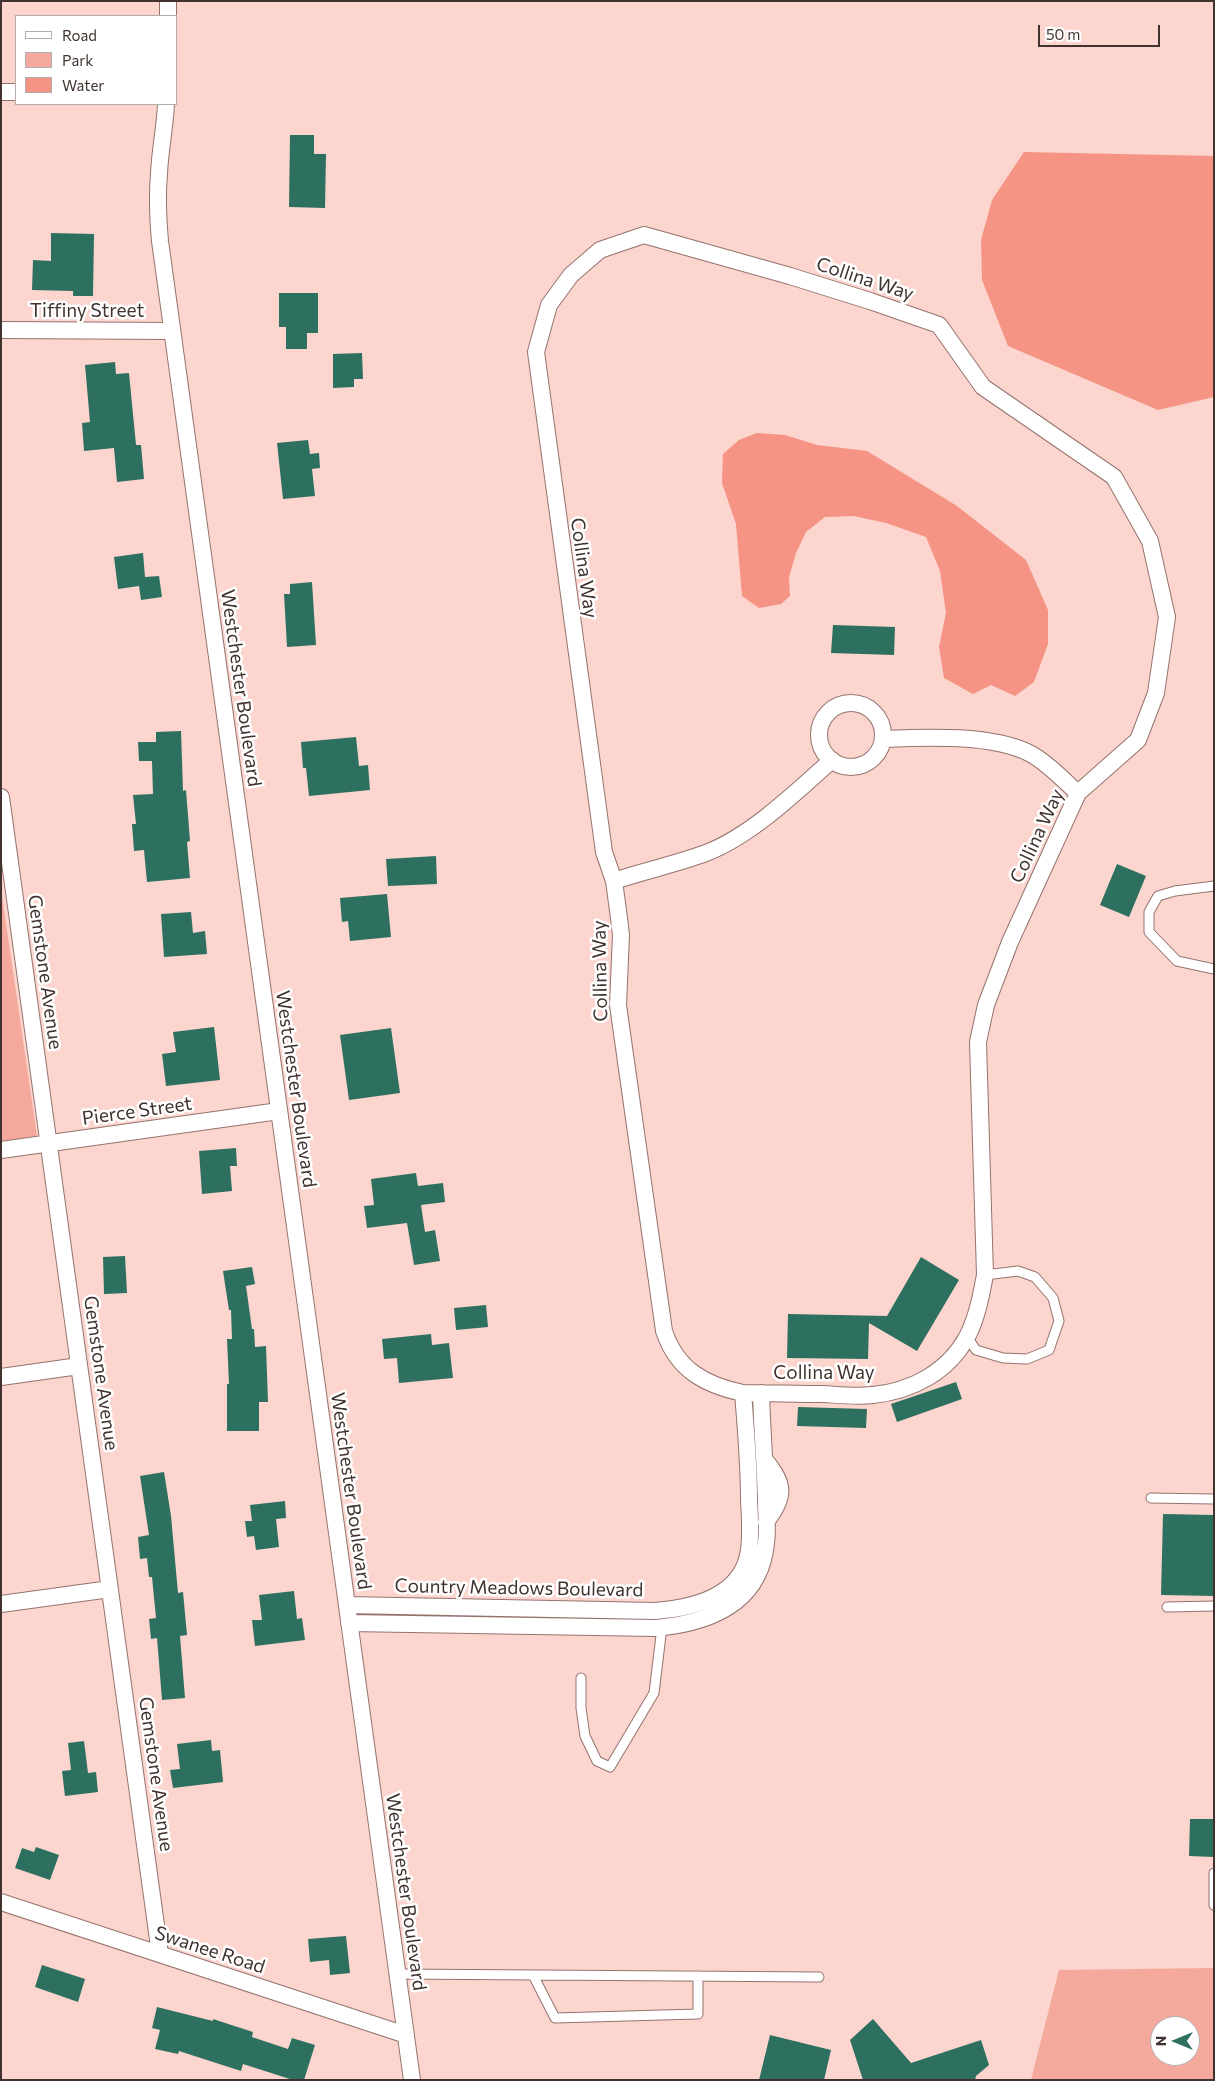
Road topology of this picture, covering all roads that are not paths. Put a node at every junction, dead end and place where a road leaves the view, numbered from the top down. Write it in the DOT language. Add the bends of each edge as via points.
graph roads {
  1 [pos="168,1"];
  2 [pos="168,15"];
  3 [pos="1,92"];
  4 [pos="15,92"];
  5 [pos="166,105"];
  6 [pos="1,330"];
  7 [pos="172,331"];
  8 [pos="883,739"];
  9 [pos="832,760"];
  10 [pos="1078,793"];
  11 [pos="1,797"];
  12 [pos="614,881"];
  13 [pos="1214,886"];
  14 [pos="1214,969"];
  15 [pos="279,1111"];
  16 [pos="49,1143"];
  17 [pos="1,1150"];
  18 [pos="985,1275"];
  19 [pos="967,1337"];
  20 [pos="80,1366"];
  21 [pos="1,1377"];
  22 [pos="743,1393"];
  23 [pos="761,1393"];
  24 [pos="758,1450"];
  25 [pos="1151,1498"];
  26 [pos="1214,1499"];
  27 [pos="728,1587"];
  28 [pos="110,1588"];
  29 [pos="740,1598"];
  30 [pos="1,1604"];
  31 [pos="347,1605"];
  32 [pos="1214,1606"];
  33 [pos="1167,1607"];
  34 [pos="661,1610"];
  35 [pos="349,1623"];
  36 [pos="662,1627"];
  37 [pos="581,1678"];
  38 [pos="1214,1874"];
  39 [pos="1,1902"];
  40 [pos="1214,1905"];
  41 [pos="160,1954"];
  42 [pos="398,1974"];
  43 [pos="533,1975"];
  44 [pos="698,1976"];
  45 [pos="820,1977"];
  46 [pos="406,2035"];
  47 [pos="412,2080"];
  1 -- 2 [label="street"];
  3 -- 4 [label="street"];
  5 -- 7 [label="street, Westchester Boulevard" via="158,218"];
  6 -- 7 [label="street, Tiffiny Street"];
  7 -- 15 [label="street, Westchester Boulevard"];
  8 -- 9 [label="street" via="879,750 866,763 849,766"];
  8 -- 9 [label="street" via="881,724 871,709 854,703 837,706 824,719 820,736 821,745"];
  8 -- 10 [label="street" via="949,739 1013,746 1049,767"];
  9 -- 12 [label="street" via="788,799 738,836 706,853"];
  10 -- 12 [label="street, Collina Way" via="1138,740 1156,693 1167,617 1150,541 1114,477 984,388 939,325 870,300 644,235 600,250 571,275 549,305 536,352 604,852"];
  10 -- 18 [label="street, Collina Way" via="1010,942 981,1024 978,1042"];
  11 -- 16 [label="street, Gemstone Avenue"];
  12 -- 22 [label="street, Collina Way" via="621,935 618,1005 664,1331 674,1354 685,1367 706,1382"];
  13 -- 14 [label="lane" via="1158,896 1149,912 1149,932 1178,961"];
  15 -- 16 [label="street, Pierce Street"];
  15 -- 31 [label="street, Westchester Boulevard"];
  16 -- 17 [label="street, Pierce Street"];
  16 -- 20 [label="street, Gemstone Avenue"];
  18 -- 19 [label="street, Collina Way" via="979,1308"];
  18 -- 19 [label="lane" via="1018,1271 1035,1277 1053,1298 1059,1321 1049,1350 1026,1359 1003,1358 976,1350"];
  19 -- 23 [label="street, Collina Way" via="934,1375 896,1391 873,1395"];
  20 -- 21 [label="street"];
  20 -- 28 [label="street, Gemstone Avenue"];
  22 -- 23 [label="street, Collina Way"];
  22 -- 24 [label="street, Country Meadows Boulevard"];
  23 -- 24 [label="street, Country Meadows Boulevard"];
  24 -- 27 [label="street, Country Meadows Boulevard" via="749,1550 742,1570"];
  24 -- 29 [label="street, Country Meadows Boulevard" via="779,1482 781,1493 766,1522 762,1561 751,1585"];
  25 -- 26 [label="lane"];
  27 -- 29 [label="street"];
  27 -- 34 [label="street, Country Meadows Boulevard" via="707,1602"];
  28 -- 30 [label="street"];
  28 -- 41 [label="street, Gemstone Avenue"];
  29 -- 36 [label="street, Country Meadows Boulevard" via="713,1616 680,1626"];
  31 -- 34 [label="street, Country Meadows Boulevard"];
  31 -- 35 [label="street, Westchester Boulevard"];
  32 -- 33 [label="lane"];
  34 -- 36 [label="street, Country Meadows Boulevard"];
  35 -- 36 [label="street, Country Meadows Boulevard"];
  35 -- 42 [label="street, Westchester Boulevard"];
  36 -- 37 [label="lane" via="654,1692 610,1768 597,1761 586,1736 581,1708"];
  38 -- 40 [label="lane"];
  39 -- 41 [label="street, Swanee Road"];
  41 -- 46 [label="street, Swanee Road"];
  42 -- 43 [label="lane"];
  42 -- 46 [label="street, Westchester Boulevard"];
  43 -- 44 [label="lane"];
  43 -- 44 [label="lane" via="555,2018 698,2014"];
  44 -- 45 [label="lane"];
  46 -- 47 [label="street, Westchester Boulevard"];
}
